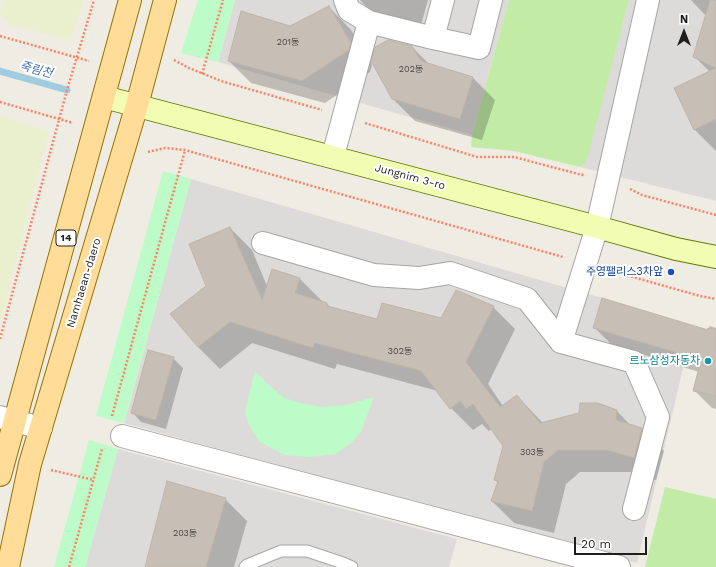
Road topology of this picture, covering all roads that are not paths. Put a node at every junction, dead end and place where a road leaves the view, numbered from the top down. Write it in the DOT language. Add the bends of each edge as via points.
graph roads {
  1 [pos="130,0"];
  2 [pos="165,0"];
  3 [pos="345,0"];
  4 [pos="443,0"];
  5 [pos="491,0"];
  6 [pos="648,0"];
  7 [pos="368,22"];
  8 [pos="433,38"];
  9 [pos="104,97"];
  10 [pos="137,105"];
  11 [pos="333,156"];
  12 [pos="597,227"];
  13 [pos="263,244"];
  14 [pos="716,257"];
  15 [pos="561,342"];
  16 [pos="8,419"];
  17 [pos="40,428"];
  18 [pos="112,434"];
  19 [pos="0,475"];
  20 [pos="634,509"];
  21 [pos="8,567"];
  22 [pos="245,567"];
  23 [pos="352,567"];
  24 [pos="619,567"];
  1 -- 9 [label="main road, 14"];
  2 -- 10 [label="main road, Namhaean-daero"];
  3 -- 7 [label="street" via="349,10"];
  4 -- 8 [label="street"];
  5 -- 8 [label="street" via="479,48"];
  6 -- 12 [label="street"];
  7 -- 8 [label="street"];
  7 -- 11 [label="street"];
  9 -- 10 [label="street, Jungnim 3-ro"];
  9 -- 16 [label="main road, 14"];
  10 -- 11 [label="street, Jungnim 3-ro"];
  10 -- 17 [label="main road, Namhaean-daero"];
  11 -- 12 [label="street, Jungnim 3-ro"];
  12 -- 14 [label="street, Jungnim 3-ro" via="676,249"];
  12 -- 15 [label="street"];
  13 -- 15 [label="street" via="374,275 419,278 450,273 527,299"];
  15 -- 20 [label="street" via="634,362 658,417"];
  16 -- 17 [label="street"];
  16 -- 19 [label="main road, 14"];
  17 -- 21 [label="main road, Namhaean-daero"];
  18 -- 24 [label="street"];
  22 -- 23 [label="lane" via="281,551 307,551"];
}
